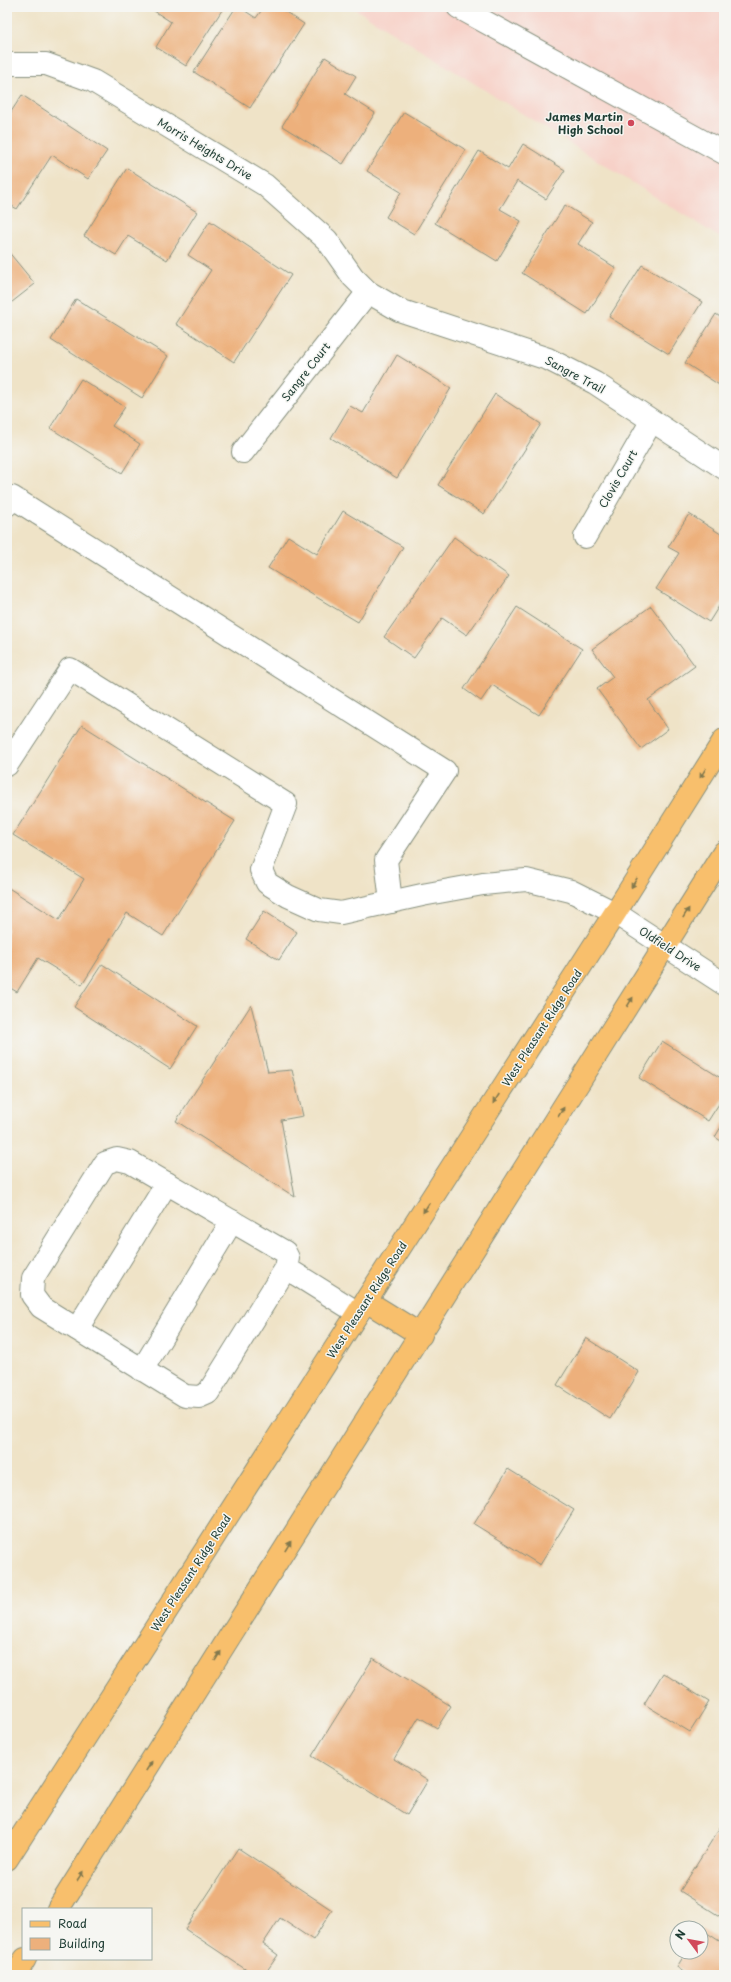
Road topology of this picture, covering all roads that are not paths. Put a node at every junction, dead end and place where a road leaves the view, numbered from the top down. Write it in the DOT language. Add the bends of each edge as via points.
graph roads {
  1 [pos="458,7"];
  2 [pos="7,64"];
  3 [pos="724,153"];
  4 [pos="368,292"];
  5 [pos="651,422"];
  6 [pos="243,452"];
  7 [pos="724,468"];
  8 [pos="7,505"];
  9 [pos="585,537"];
  10 [pos="724,740"];
  11 [pos="7,765"];
  12 [pos="724,852"];
  13 [pos="392,902"];
  14 [pos="616,913"];
  15 [pos="666,946"];
  16 [pos="724,984"];
  17 [pos="167,1183"];
  18 [pos="232,1221"];
  19 [pos="286,1268"];
  20 [pos="362,1307"];
  21 [pos="77,1329"];
  22 [pos="421,1335"];
  23 [pos="142,1370"];
  24 [pos="7,1859"];
  25 [pos="59,1908"];
  26 [pos="24,1960"];
  27 [pos="15,1975"];
  1 -- 3 [label="street"];
  2 -- 4 [label="street, Morris Heights Drive" via="46,64 94,81 265,186 327,240 353,277"];
  4 -- 5 [label="street, Sangre Trail" via="400,310 548,359 595,383"];
  4 -- 6 [label="street, Sangre Court"];
  5 -- 7 [label="street, Sangre Trail"];
  5 -- 9 [label="street, Clovis Court"];
  8 -- 13 [label="street" via="12,497 445,771 386,860"];
  10 -- 14 [label="main road, West Pleasant Ridge Road, one-way"];
  11 -- 13 [label="street, Oldfield Drive" via="70,669 286,804 261,870 268,883 288,896 319,910 341,913"];
  15 -- 12 [label="main road, one-way"];
  13 -- 14 [label="street, Oldfield Drive" via="483,884 526,880 572,891"];
  14 -- 15 [label="street, Oldfield Drive"];
  14 -- 20 [label="main road, West Pleasant Ridge Road, one-way"];
  15 -- 16 [label="street, Oldfield Drive"];
  22 -- 15 [label="main road, one-way"];
  17 -- 18 [label="street"];
  17 -- 21 [label="street"];
  17 -- 21 [label="street" via="130,1162 117,1159 105,1163 33,1278 32,1295 41,1308"];
  18 -- 19 [label="street" via="285,1252 288,1258"];
  18 -- 23 [label="street"];
  19 -- 20 [label="street"];
  19 -- 23 [label="street" via="208,1393 199,1397 185,1396"];
  20 -- 22 [label="main road"];
  20 -- 24 [label="main road, West Pleasant Ridge Road"];
  21 -- 23 [label="street"];
  25 -- 22 [label="main road, one-way"];
  26 -- 27 [label="main road"];
}
